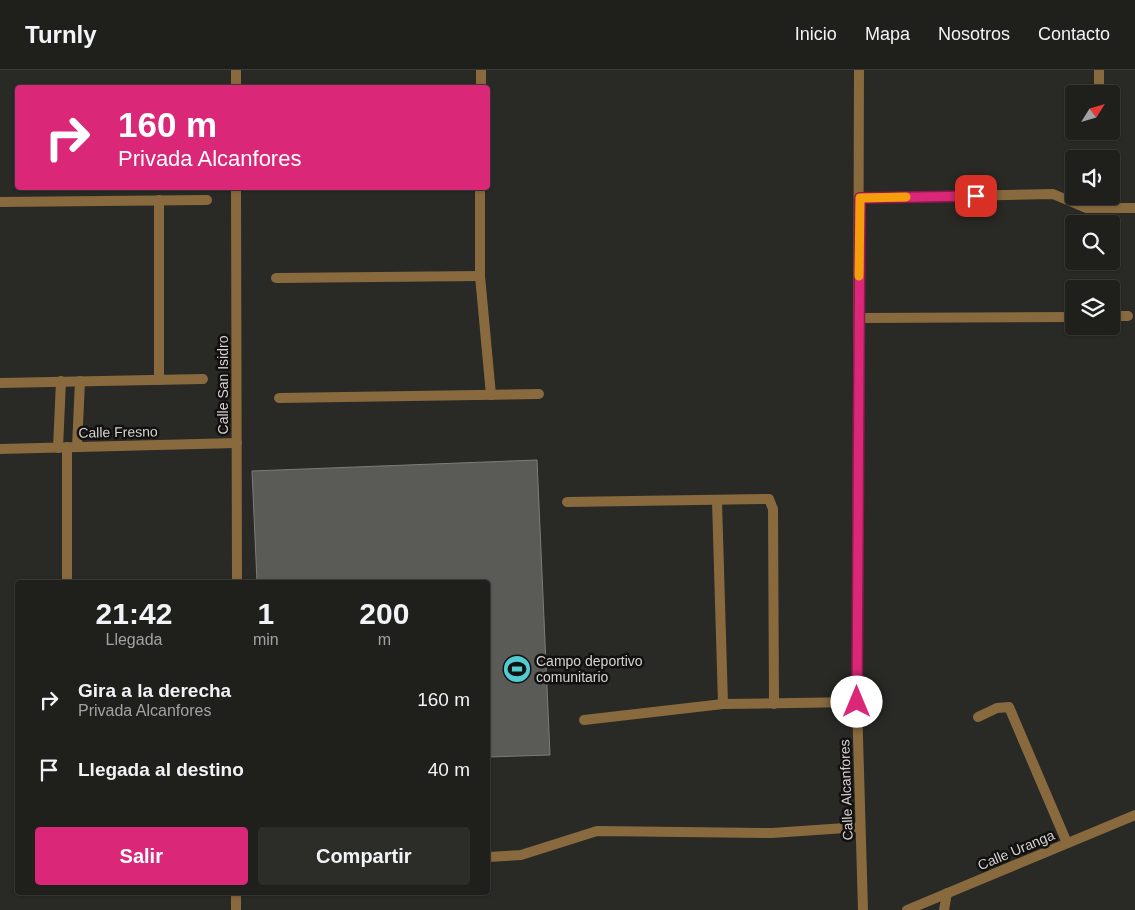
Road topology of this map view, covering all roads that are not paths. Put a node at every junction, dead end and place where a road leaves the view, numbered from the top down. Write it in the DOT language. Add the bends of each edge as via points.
graph roads {
  1 [pos="236,70"];
  2 [pos="481,70"];
  3 [pos="859,70"];
  4 [pos="1100,70"];
  5 [pos="236,85"];
  6 [pos="481,85"];
  7 [pos="1100,85"];
  8 [pos="236,190"];
  9 [pos="480,190"];
  10 [pos="860,198"];
  11 [pos="159,200"];
  12 [pos="207,200"];
  13 [pos="0,202"];
  14 [pos="1135,208"];
  15 [pos="480,276"];
  16 [pos="276,278"];
  17 [pos="1120,316"];
  18 [pos="1128,316"];
  19 [pos="1065,317"];
  20 [pos="859,318"];
  21 [pos="203,379"];
  22 [pos="159,380"];
  23 [pos="61,381"];
  24 [pos="80,381"];
  25 [pos="0,383"];
  26 [pos="539,394"];
  27 [pos="491,395"];
  28 [pos="279,398"];
  29 [pos="237,443"];
  30 [pos="68,447"];
  31 [pos="0,449"];
  32 [pos="717,501"];
  33 [pos="567,502"];
  34 [pos="67,580"];
  35 [pos="237,580"];
  36 [pos="857,702"];
  37 [pos="723,704"];
  38 [pos="774,704"];
  39 [pos="978,717"];
  40 [pos="584,720"];
  41 [pos="1135,815"];
  42 [pos="860,827"];
  43 [pos="1067,843"];
  44 [pos="490,857"];
  45 [pos="947,893"];
  46 [pos="236,895"];
  47 [pos="236,910"];
  48 [pos="863,910"];
  49 [pos="907,910"];
  50 [pos="944,910"];
  1 -- 5 [label="street"];
  2 -- 6 [label="street"];
  3 -- 10 [label="street, Calle Alcanfores"];
  4 -- 7 [label="street"];
  8 -- 29 [label="street, Calle San Isidro"];
  9 -- 15 [label="street"];
  10 -- 14 [label="street" via="1053,194 1086,208"];
  10 -- 20 [label="street, Calle Alcanfores"];
  11 -- 12 [label="street"];
  11 -- 13 [label="street"];
  11 -- 22 [label="street"];
  15 -- 16 [label="street"];
  15 -- 27 [label="street"];
  17 -- 18 [label="street"];
  19 -- 20 [label="street"];
  20 -- 36 [label="street, Calle Alcanfores"];
  21 -- 22 [label="street"];
  22 -- 24 [label="street"];
  23 -- 24 [label="street"];
  23 -- 25 [label="street"];
  23 -- 30 [label="street"];
  24 -- 30 [label="street"];
  26 -- 27 [label="street"];
  27 -- 28 [label="street"];
  29 -- 30 [label="street, Calle Fresno"];
  29 -- 35 [label="street, Calle San Isidro"];
  30 -- 31 [label="street, Calle Fresno"];
  30 -- 34 [label="street"];
  32 -- 33 [label="street"];
  32 -- 37 [label="street"];
  32 -- 38 [label="street" via="768,498 773,509"];
  36 -- 38 [label="street"];
  36 -- 42 [label="street, Calle Alcanfores"];
  37 -- 38 [label="street"];
  37 -- 40 [label="street"];
  39 -- 43 [label="street" via="997,708 1009,707"];
  41 -- 43 [label="street, Calle Uranga"];
  42 -- 44 [label="street" via="772,833 598,832 521,855"];
  42 -- 48 [label="street, Calle Alcanfores"];
  43 -- 45 [label="street, Calle Uranga"];
  45 -- 49 [label="street, Calle Uranga"];
  45 -- 50 [label="street"];
  46 -- 47 [label="street"];
}
